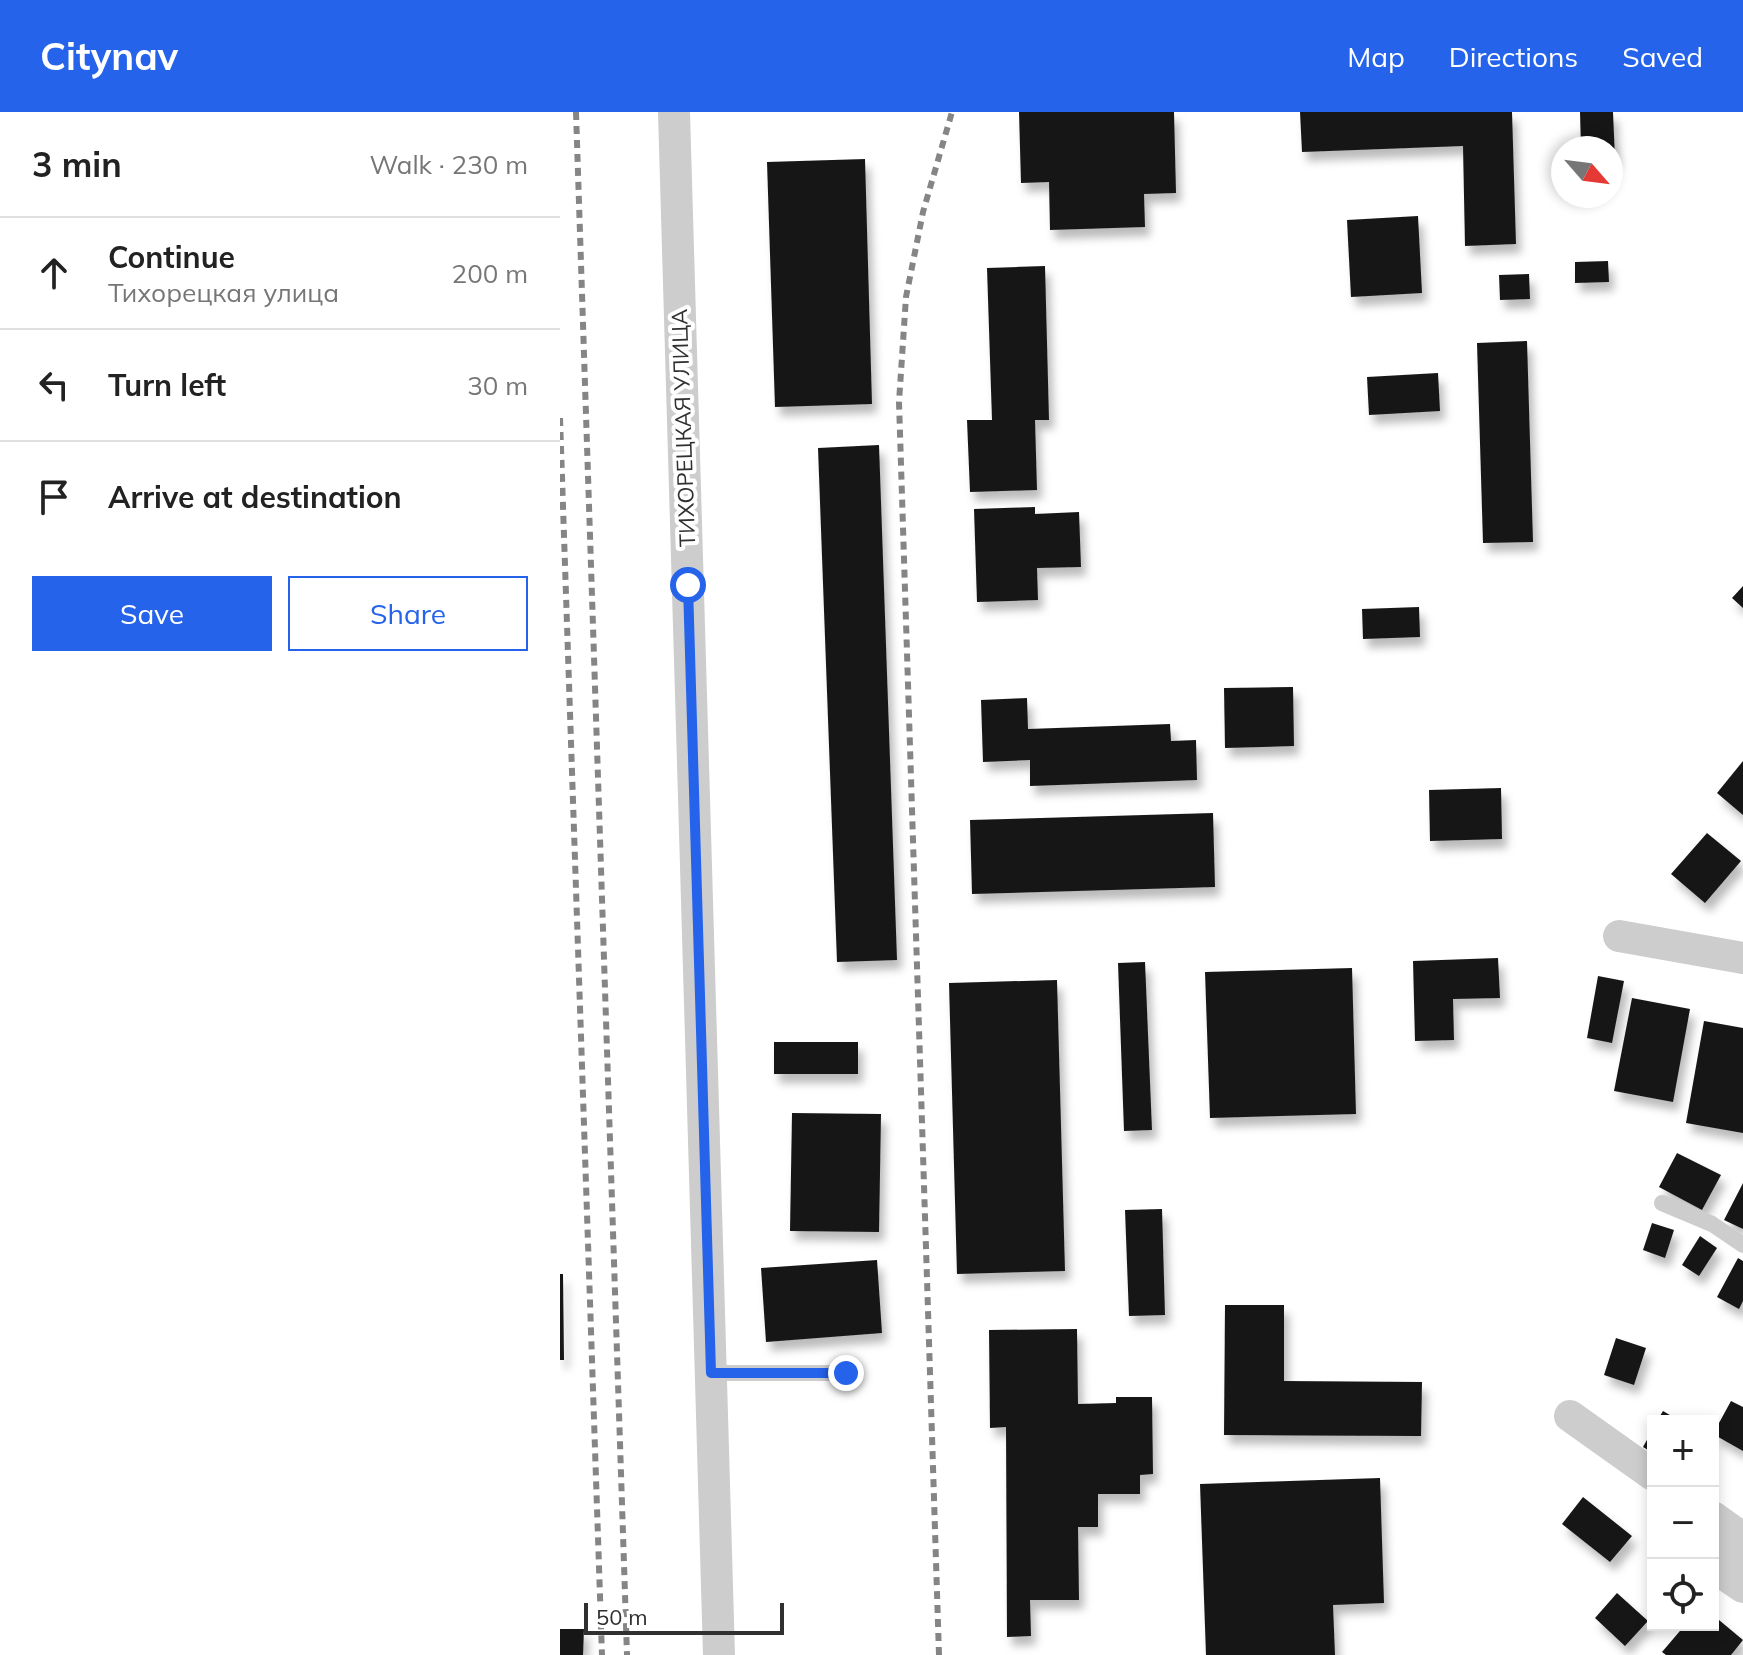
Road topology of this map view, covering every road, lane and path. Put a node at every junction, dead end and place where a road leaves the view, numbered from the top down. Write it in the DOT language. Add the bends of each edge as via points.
graph roads {
  1 [pos="674,112"];
  2 [pos="1619,936"];
  3 [pos="1743,958"];
  4 [pos="1662,1203"];
  5 [pos="1743,1245"];
  6 [pos="711,1373"];
  7 [pos="846,1373"];
  8 [pos="1570,1416"];
  9 [pos="1647,1471"];
  10 [pos="1731,1525"];
  11 [pos="1743,1587"];
  12 [pos="719,1655"];
  1 -- 6 [label="street, ТИХОРЕЦКАЯ УЛИЦА"];
  2 -- 3 [label="street"];
  4 -- 5 [label="lane" via="1712,1224"];
  6 -- 7 [label="lane"];
  6 -- 12 [label="street, ТИХОРЕЦКАЯ УЛИЦА"];
  8 -- 9 [label="street"];
  10 -- 11 [label="street" via="1724,1574"];
}
